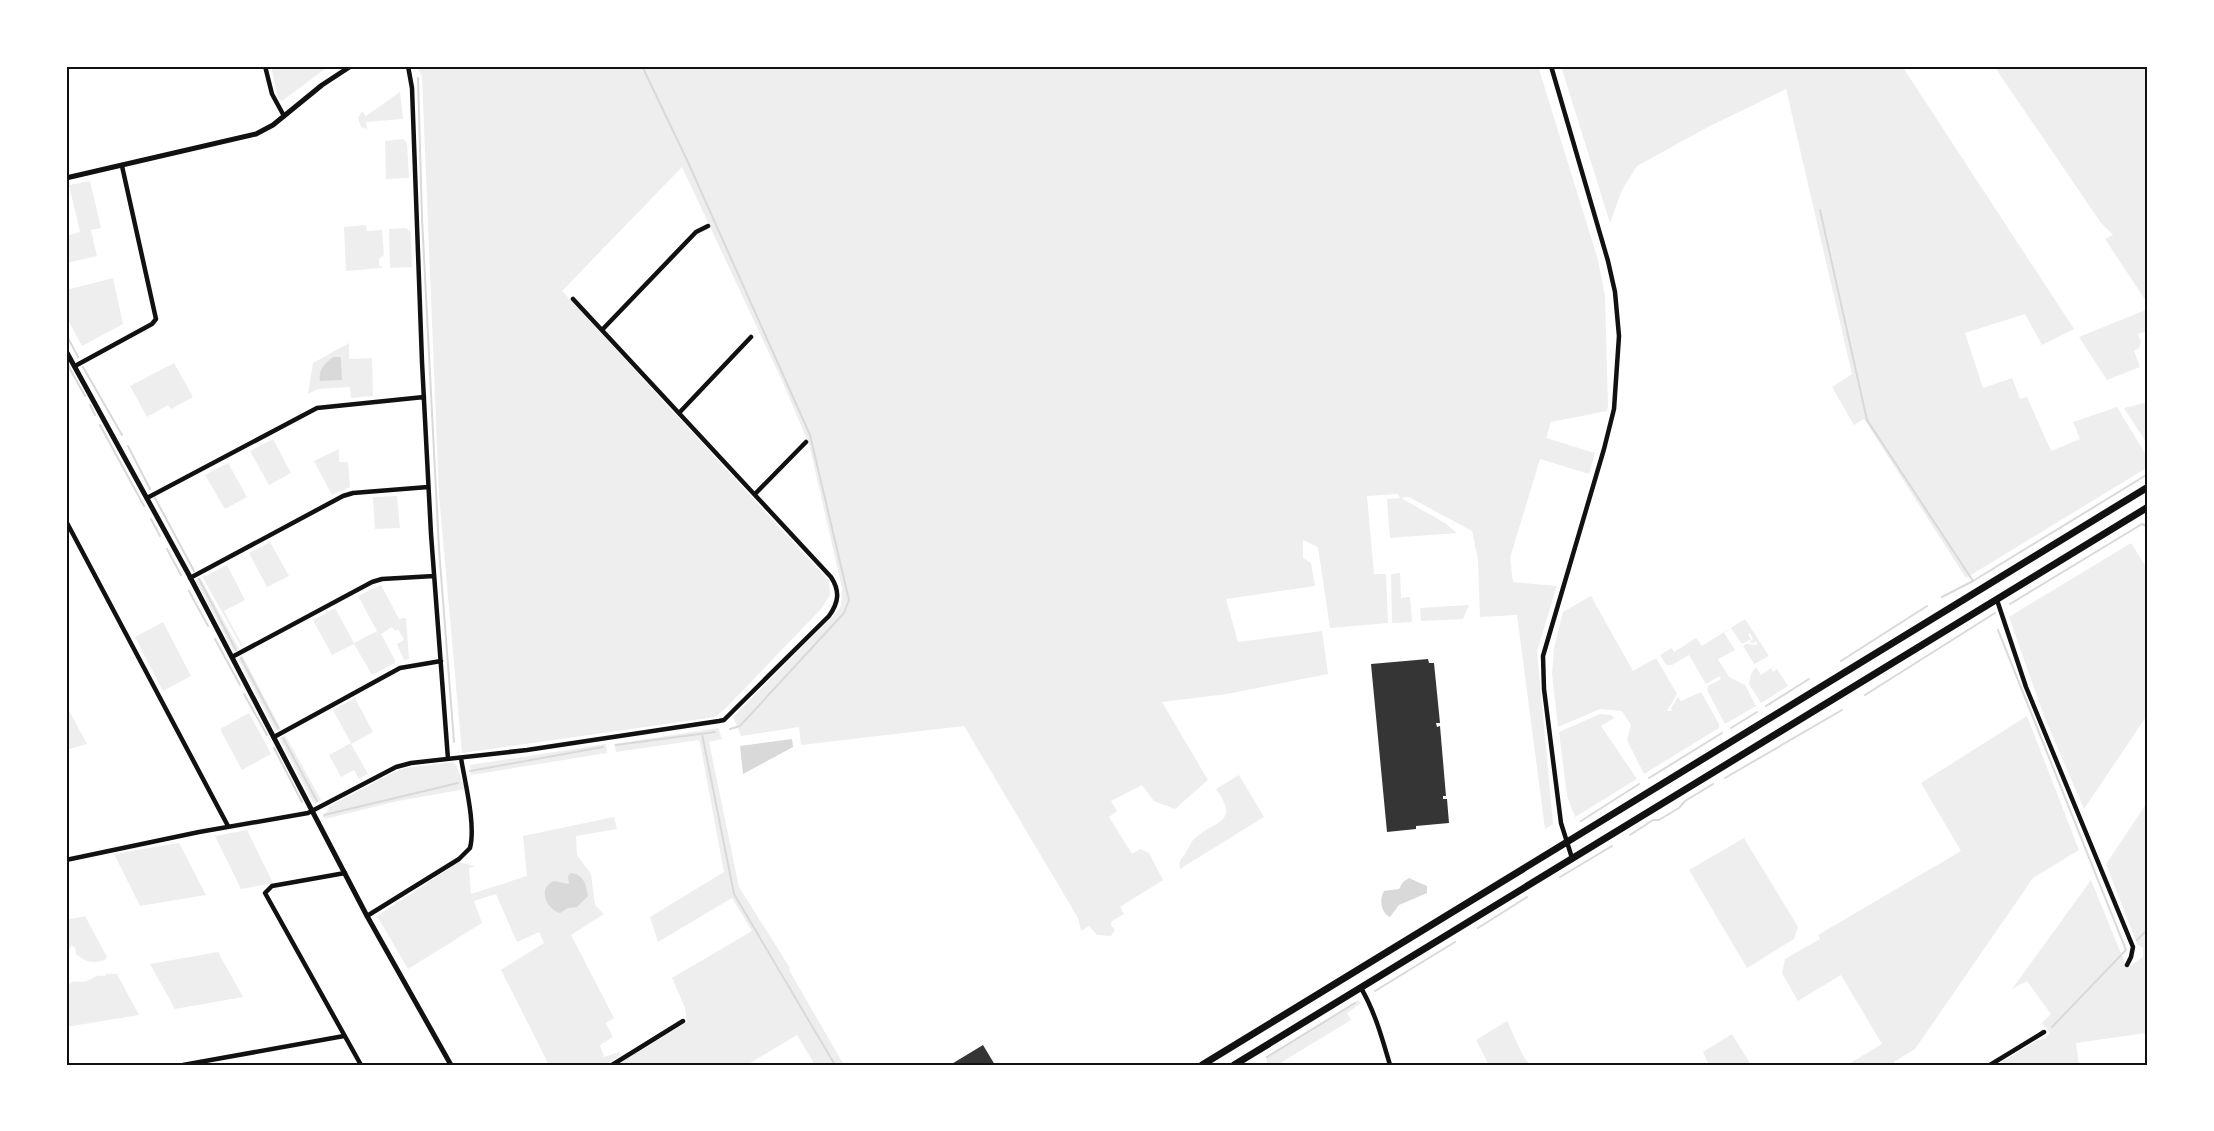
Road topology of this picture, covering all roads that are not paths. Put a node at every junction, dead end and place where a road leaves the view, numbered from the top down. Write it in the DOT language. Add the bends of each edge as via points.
graph roads {
  1 [pos="265,66"];
  2 [pos="351,66"];
  3 [pos="408,66"];
  4 [pos="1551,66"];
  5 [pos="284,116"];
  6 [pos="122,166"];
  7 [pos="66,178"];
  8 [pos="708,225"];
  9 [pos="573,299"];
  10 [pos="602,330"];
  11 [pos="751,337"];
  12 [pos="66,351"];
  13 [pos="75,366"];
  14 [pos="424,397"];
  15 [pos="679,413"];
  16 [pos="806,442"];
  17 [pos="2148,487"];
  18 [pos="429,488"];
  19 [pos="755,494"];
  20 [pos="147,498"];
  21 [pos="2148,507"];
  22 [pos="66,521"];
  23 [pos="434,576"];
  24 [pos="190,578"];
  25 [pos="1997,600"];
  26 [pos="232,657"];
  27 [pos="441,661"];
  28 [pos="274,737"];
  29 [pos="461,758"];
  30 [pos="448,759"];
  31 [pos="313,811"];
  32 [pos="228,826"];
  33 [pos="1566,842"];
  34 [pos="1572,858"];
  35 [pos="66,860"];
  36 [pos="345,873"];
  37 [pos="368,916"];
  38 [pos="2127,964"];
  39 [pos="1361,988"];
  40 [pos="683,1021"];
  41 [pos="2044,1032"];
  42 [pos="344,1036"];
  43 [pos="183,1065"];
  44 [pos="361,1065"];
  45 [pos="451,1065"];
  46 [pos="612,1065"];
  47 [pos="1202,1065"];
  48 [pos="1234,1065"];
  49 [pos="1390,1065"];
  50 [pos="1990,1065"];
  1 -- 5 [label="street" via="272,94"];
  2 -- 5 [label="street"];
  3 -- 14 [label="street"];
  4 -- 33 [label="street" via="1608,261 1619,336 1612,420 1543,656 1548,721"];
  5 -- 6 [label="street" via="250,137"];
  6 -- 7 [label="street"];
  6 -- 13 [label="street" via="156,319"];
  8 -- 10 [label="street" via="696,232"];
  9 -- 10 [label="street"];
  10 -- 15 [label="street"];
  11 -- 15 [label="street"];
  12 -- 13 [label="street"];
  13 -- 20 [label="street"];
  14 -- 18 [label="street"];
  14 -- 20 [label="street" via="317,408"];
  15 -- 19 [label="street"];
  16 -- 19 [label="street"];
  17 -- 33 [label="main road"];
  18 -- 23 [label="street"];
  18 -- 24 [label="street" via="345,495"];
  19 -- 29 [label="street" via="831,577 837,600 829,616 724,720"];
  20 -- 24 [label="street"];
  21 -- 25 [label="main road"];
  22 -- 32 [label="street"];
  23 -- 26 [label="street" via="372,582"];
  23 -- 27 [label="street"];
  24 -- 26 [label="street"];
  25 -- 34 [label="main road"];
  25 -- 38 [label="street" via="2026,687 2133,947"];
  26 -- 28 [label="street"];
  27 -- 28 [label="street" via="400,668"];
  27 -- 30 [label="street"];
  28 -- 31 [label="street"];
  29 -- 30 [label="street"];
  29 -- 37 [label="street" via="468,795 470,848 459,859"];
  30 -- 31 [label="street" via="396,767"];
  31 -- 32 [label="street"];
  31 -- 36 [label="street"];
  32 -- 35 [label="street"];
  33 -- 34 [label="street"];
  33 -- 47 [label="main road"];
  34 -- 39 [label="main road"];
  36 -- 37 [label="street"];
  36 -- 42 [label="street" via="272,886 265,893"];
  37 -- 45 [label="street"];
  39 -- 48 [label="main road"];
  39 -- 49 [label="street" via="1380,1029"];
  40 -- 46 [label="street"];
  41 -- 50 [label="street"];
  42 -- 43 [label="street"];
  42 -- 44 [label="street"];
}
